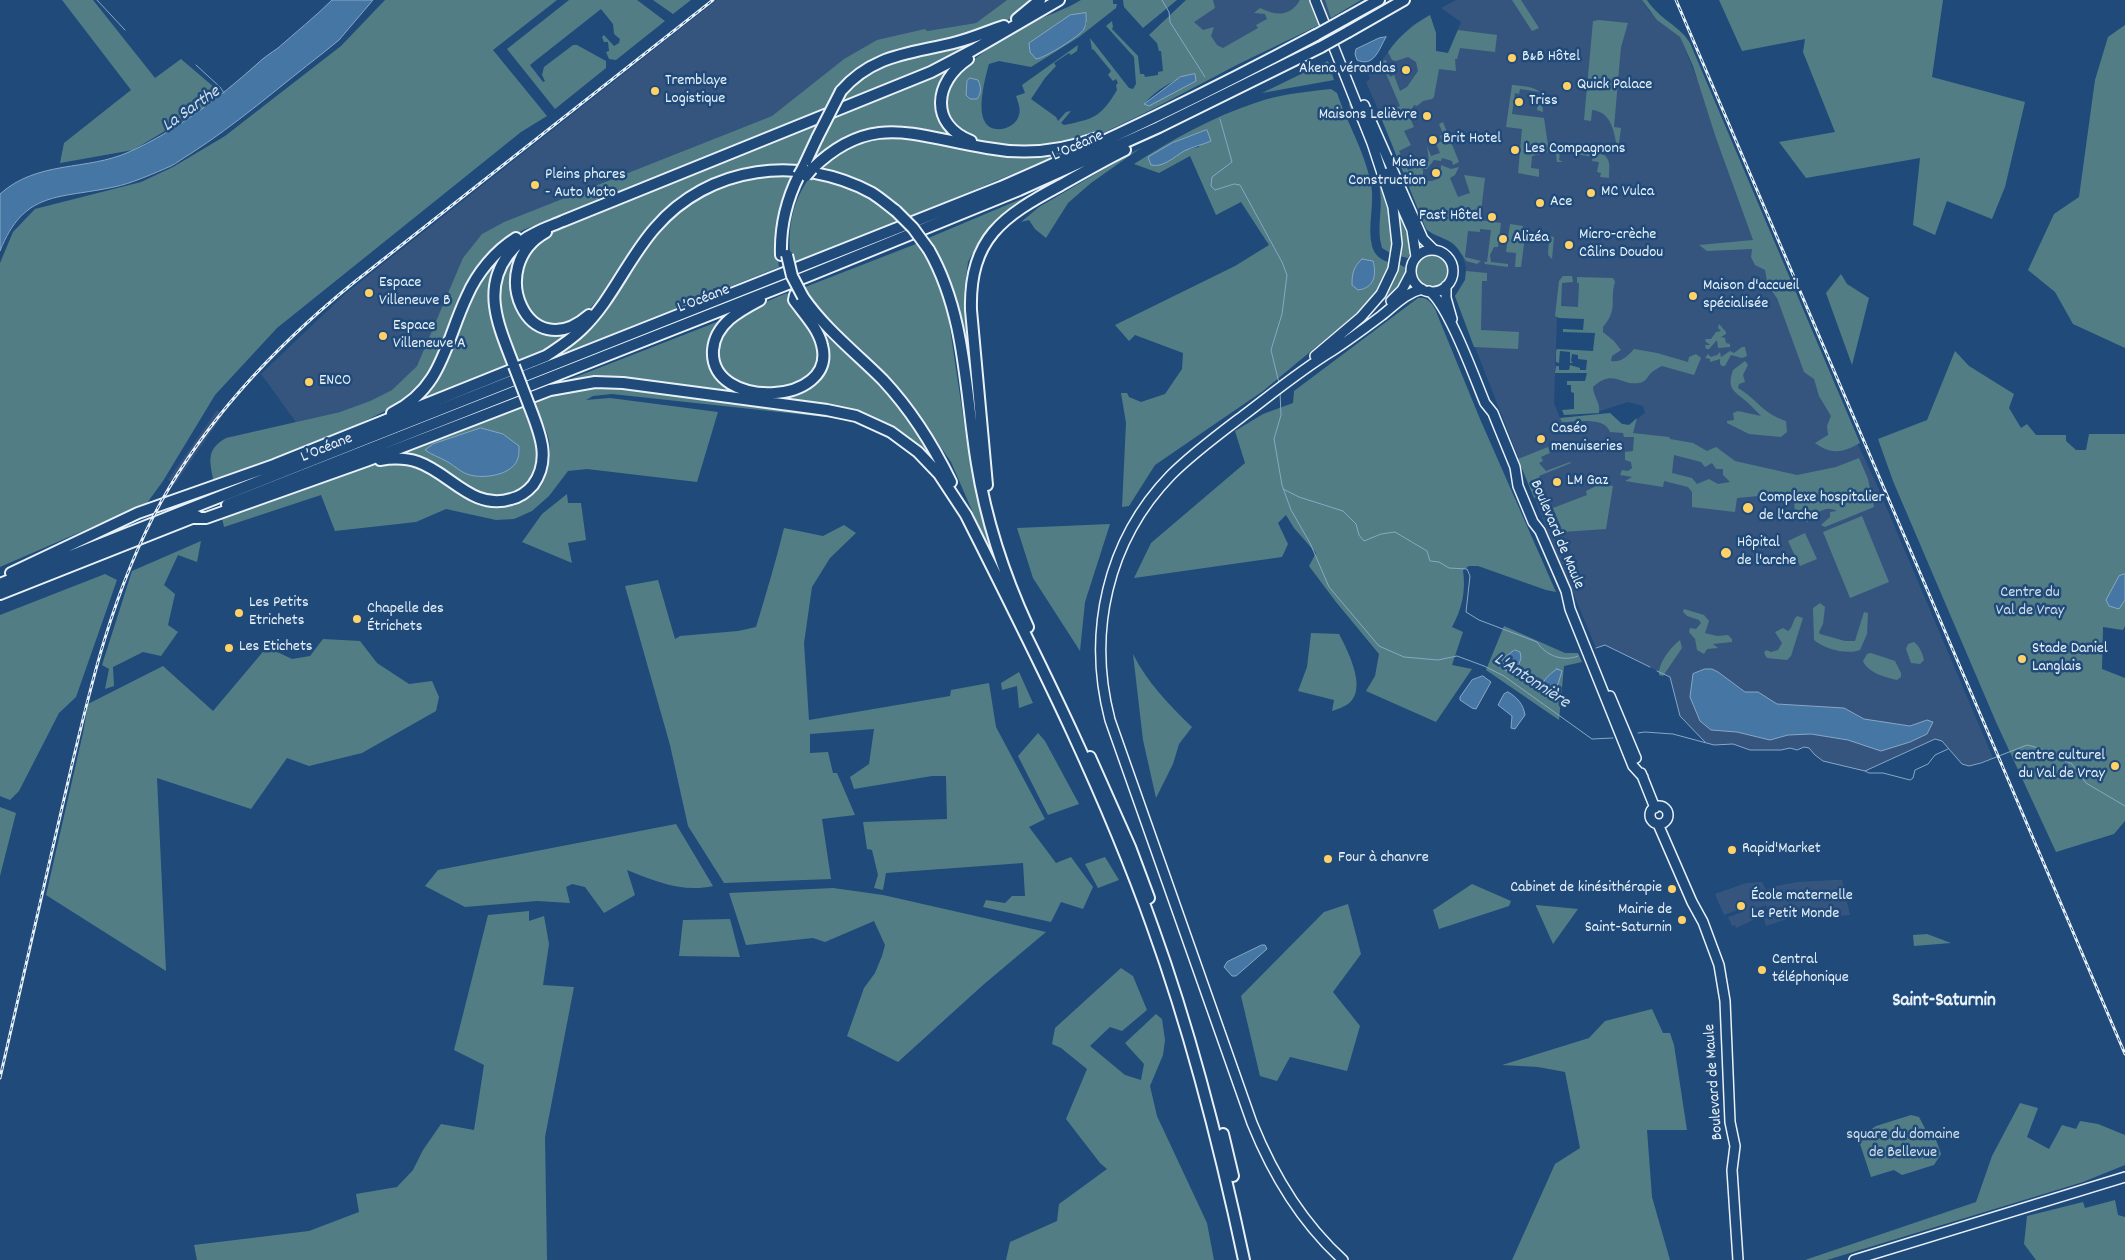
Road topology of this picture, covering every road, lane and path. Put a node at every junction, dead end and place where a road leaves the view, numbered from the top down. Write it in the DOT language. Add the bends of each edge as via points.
graph roads {
  1 [pos="1040,0"];
  2 [pos="1059,0"];
  3 [pos="1315,0"];
  4 [pos="1321,0"];
  5 [pos="1379,0"];
  6 [pos="1404,0"];
  7 [pos="1008,28"];
  8 [pos="1353,92"];
  9 [pos="1142,123"];
  10 [pos="1159,127"];
  11 [pos="1008,151"];
  12 [pos="805,172"];
  13 [pos="620,198"];
  14 [pos="1434,250"];
  15 [pos="1416,257"];
  16 [pos="1411,273"];
  17 [pos="808,276"];
  18 [pos="1446,286"];
  19 [pos="614,288"];
  20 [pos="1425,290"];
  21 [pos="797,298"];
  22 [pos="1454,329"];
  23 [pos="1316,360"];
  24 [pos="1298,373"];
  25 [pos="327,444"];
  26 [pos="366,461"];
  27 [pos="966,515"];
  28 [pos="193,518"];
  29 [pos="1004,569"];
  30 [pos="0,578"];
  31 [pos="0,584"];
  32 [pos="0,594"];
  33 [pos="1655,808"];
  34 [pos="1662,823"];
  35 [pos="2125,1177"];
  36 [pos="1244,1260"];
  37 [pos="1251,1260"];
  38 [pos="1343,1260"];
  39 [pos="1738,1260"];
  40 [pos="1854,1260"];
  1 -- 7 [label="highway"];
  2 -- 7 [label="highway"];
  3 -- 8 [label="main road"];
  4 -- 14 [label="main road" via="1419,231"];
  5 -- 9 [label="highway, L’Océane, bridge"];
  6 -- 10 [label="highway, L’Océane, bridge" via="1321,47"];
  7 -- 11 [label="highway" via="952,72 943,88 941,102 945,119 960,136"];
  7 -- 12 [label="highway, bridge" via="883,59 862,71 841,91 817,138"];
  7 -- 13 [label="highway" via="931,72"];
  8 -- 15 [label="main road" via="1412,230"];
  8 -- 24 [label="main road" via="1394,213 1397,236 1394,262 1381,294 1369,309"];
  9 -- 11 [label="highway" via="1132,123 1071,146"];
  9 -- 31 [label="highway, L’Océane" via="934,214"];
  10 -- 17 [label="highway, L’Océane" via="1019,190"];
  10 -- 29 [label="highway" via="1151,137 1010,215 989,236 978,258 971,283 971,310 988,490"];
  11 -- 12 [label="highway" via="915,133 885,132 844,144"];
  12 -- 21 [label="highway, bridge" via="792,206 784,255"];
  13 -- 19 [label="highway" via="542,235 530,245 516,274 516,290 522,310 539,326 562,329 576,324"];
  13 -- 25 [label="highway" via="540,226 501,250 472,286 445,355 420,393 397,410"];
  13 -- 26 [label="highway, bridge" via="534,233 502,262 495,281 494,310 498,324 541,438 543,460 537,480 530,489 512,499 490,501 472,495 417,462 394,459"];
  14 -- 15 [label="main road" via="1424,251"];
  14 -- 18 [label="main road" via="1445,255 1451,263 1452,275"];
  15 -- 16 [label="main road"];
  16 -- 20 [label="main road" via="1414,282"];
  16 -- 23 [label="main road" via="1397,296"];
  17 -- 21 [label="highway" via="745,308 722,327 713,353 715,365 724,379 742,389 770,393 795,389 814,377 822,366 823,346"];
  17 -- 28 [label="highway, L’Océane"];
  18 -- 20 [label="main road" via="1439,290"];
  18 -- 22 [label="main road, Boulevard de Maule"];
  19 -- 25 [label="highway" via="582,330 546,356"];
  19 -- 29 [label="highway, bridge" via="643,243 666,216 700,191 740,175 779,169 802,170 854,184 873,194 913,228 929,250 947,286 981,483"];
  20 -- 22 [label="main road, Boulevard de Maule" via="1438,301"];
  20 -- 23 [label="main road" via="1405,297 1356,335"];
  21 -- 27 [label="highway" via="894,393 919,424"];
  22 -- 33 [label="main road, Boulevard de Maule" via="1485,403 1493,413 1533,522 1564,586 1598,684"];
  23 -- 24 [label="main road"];
  24 -- 38 [label="main road" via="1180,467 1154,494 1131,528 1114,566 1104,602 1101,672 1115,735 1258,1140 1290,1199 1317,1234"];
  25 -- 30 [label="highway" via="138,513"];
  26 -- 27 [label="highway" via="550,390 595,382 623,383 827,410 868,421 900,437 925,458"];
  26 -- 28 [label="highway" via="206,518"];
  27 -- 36 [label="highway" via="1075,739 1152,926 1196,1061"];
  28 -- 32 [label="highway, L’Océane"];
  29 -- 37 [label="highway" via="1130,847 1163,936 1216,1108"];
  33 -- 34 [label="main road" via="1650,816 1653,822"];
  33 -- 34 [label="main road" via="1666,809 1668,815"];
  34 -- 39 [label="main road, Boulevard de Maule" via="1719,965 1725,1002 1730,1122 1735,1146 1732,1170"];
  35 -- 40 [label="main road"];
}
